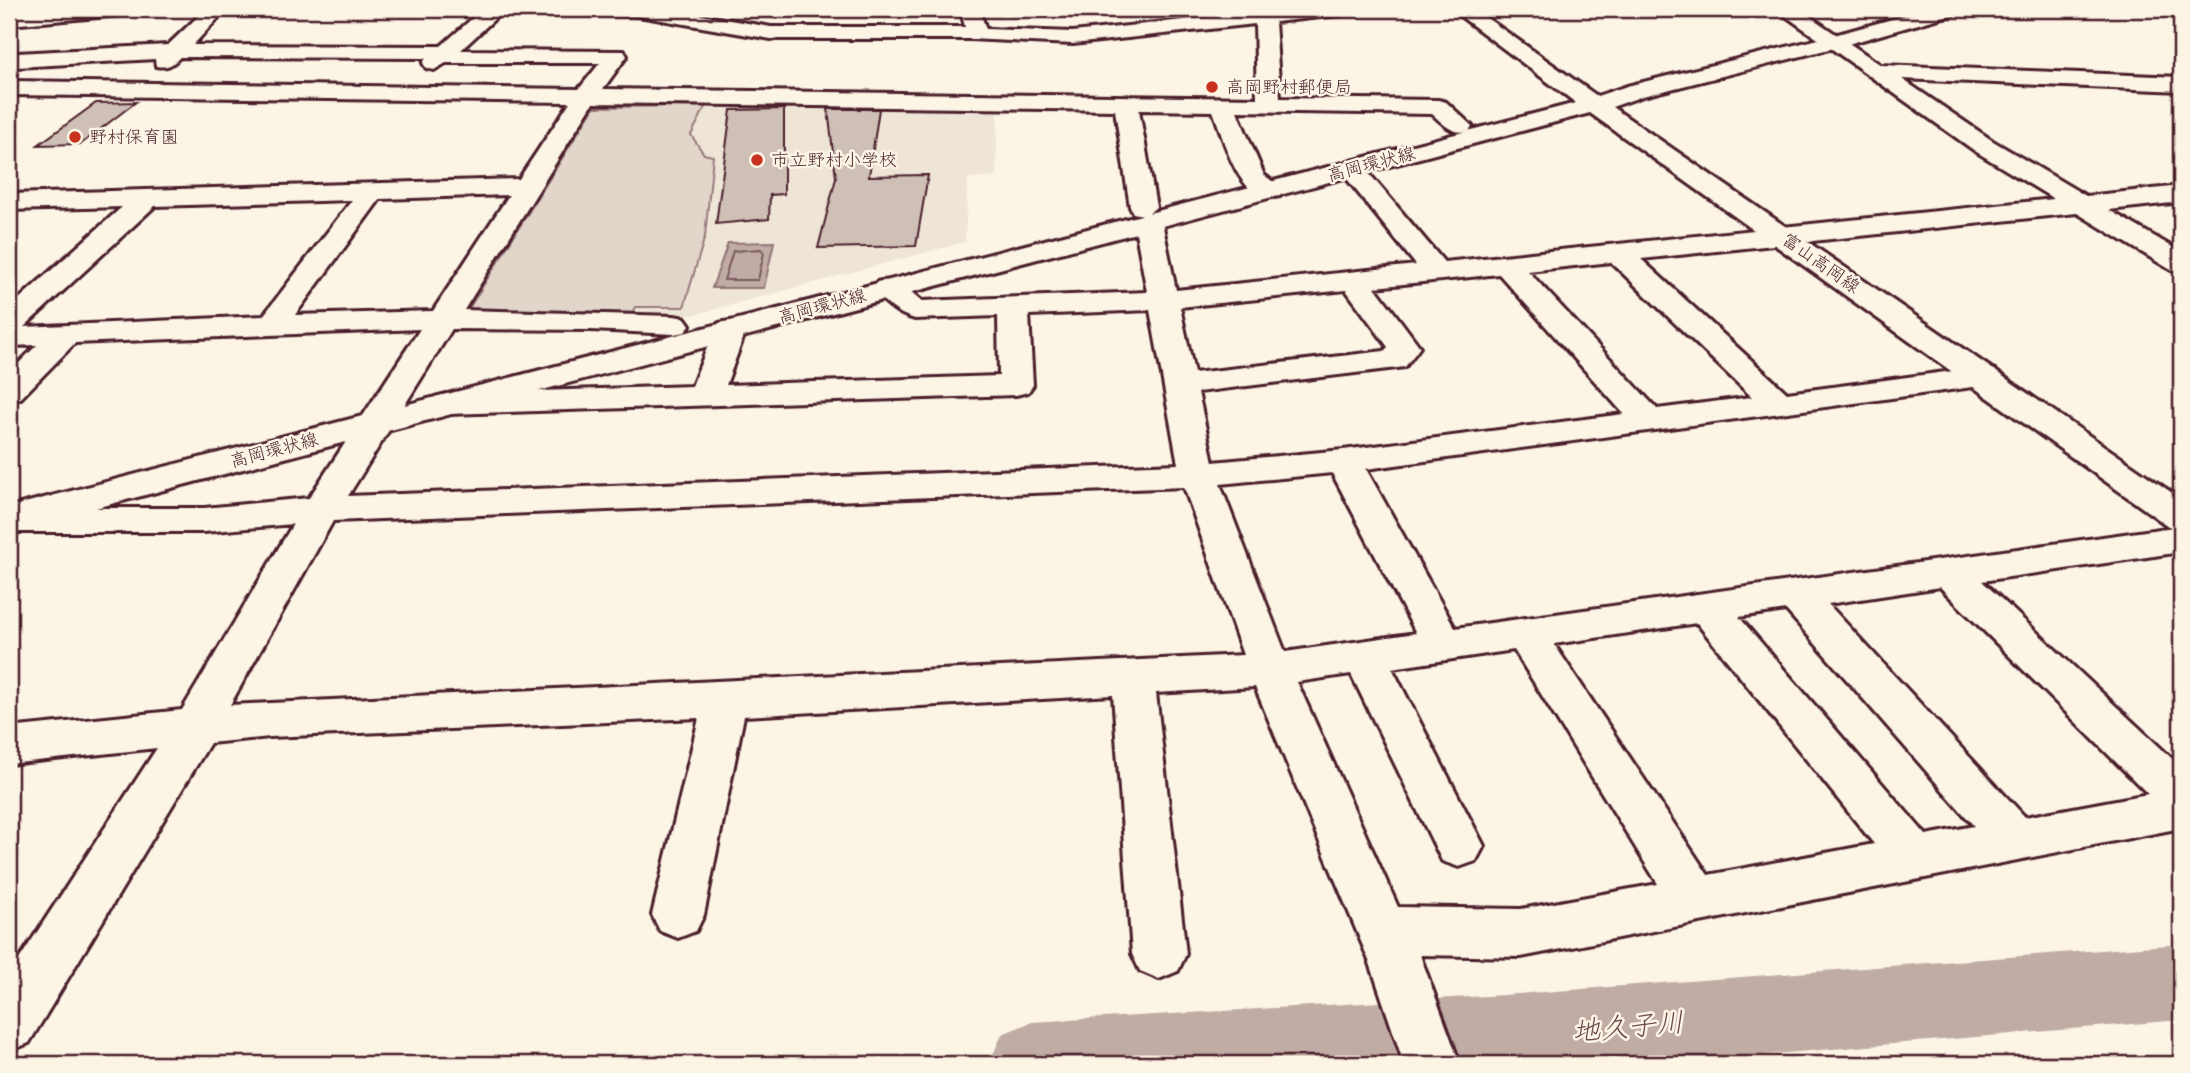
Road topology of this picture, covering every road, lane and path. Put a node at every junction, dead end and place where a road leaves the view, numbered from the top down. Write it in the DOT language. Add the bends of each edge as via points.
graph roads {
  1 [pos="121,9"];
  2 [pos="217,9"];
  3 [pos="495,9"];
  4 [pos="587,9"];
  5 [pos="641,9"];
  6 [pos="967,9"];
  7 [pos="1339,9"];
  8 [pos="1461,9"];
  9 [pos="1786,9"];
  10 [pos="1950,9"];
  11 [pos="1262,17"];
  12 [pos="9,19"];
  13 [pos="977,33"];
  14 [pos="1834,42"];
  15 [pos="176,51"];
  16 [pos="444,54"];
  17 [pos="17,60"];
  18 [pos="1875,71"];
  19 [pos="2181,83"];
  20 [pos="131,89"];
  21 [pos="402,92"];
  22 [pos="587,94"];
  23 [pos="14,99"];
  24 [pos="1587,100"];
  25 [pos="1126,104"];
  26 [pos="1223,106"];
  27 [pos="1269,106"];
  28 [pos="1460,126"];
  29 [pos="1352,169"];
  30 [pos="1262,185"];
  31 [pos="528,187"];
  32 [pos="373,191"];
  33 [pos="2181,194"];
  34 [pos="148,198"];
  35 [pos="12,204"];
  36 [pos="2080,204"];
  37 [pos="1145,214"];
  38 [pos="1784,236"];
  39 [pos="1618,253"];
  40 [pos="2181,264"];
  41 [pos="1507,265"];
  42 [pos="1437,272"];
  43 [pos="1355,281"];
  44 [pos="888,288"];
  45 [pos="1165,300"];
  46 [pos="1013,306"];
  47 [pos="443,320"];
  48 [pos="9,324"];
  49 [pos="674,325"];
  50 [pos="270,327"];
  51 [pos="730,330"];
  52 [pos="66,335"];
  53 [pos="9,337"];
  54 [pos="1983,377"];
  55 [pos="1181,384"];
  56 [pos="9,391"];
  57 [pos="705,396"];
  58 [pos="447,404"];
  59 [pos="1779,404"];
  60 [pos="382,412"];
  61 [pos="1649,421"];
  62 [pos="1343,461"];
  63 [pos="1198,475"];
  64 [pos="9,499"];
  65 [pos="321,509"];
  66 [pos="2181,517"];
  67 [pos="9,520"];
  68 [pos="2181,538"];
  69 [pos="1948,572"];
  70 [pos="1796,594"];
  71 [pos="1707,607"];
  72 [pos="1525,633"];
  73 [pos="1443,645"];
  74 [pos="1364,656"];
  75 [pos="1270,670"];
  76 [pos="1133,677"];
  77 [pos="725,699"];
  78 [pos="195,728"];
  79 [pos="9,746"];
  80 [pos="2181,796"];
  81 [pos="2181,808"];
  82 [pos="2015,839"];
  83 [pos="1459,846"];
  84 [pos="1915,858"];
  85 [pos="1696,900"];
  86 [pos="678,915"];
  87 [pos="1390,946"];
  88 [pos="1159,954"];
  89 [pos="9,1024"];
  90 [pos="1432,1064"];
  1 -- 12 [label="street"];
  2 -- 15 [label="street"];
  3 -- 16 [label="street"];
  4 -- 5 [label="street"];
  5 -- 13 [label="street" via="771,33"];
  6 -- 13 [label="street"];
  7 -- 11 [label="street"];
  8 -- 24 [label="street, 富山高岡線"];
  9 -- 14 [label="street"];
  10 -- 14 [label="street, 高岡環状線"];
  11 -- 13 [label="street" via="1124,24 1073,38 1034,28"];
  11 -- 27 [label="street"];
  14 -- 18 [label="street"];
  14 -- 24 [label="street, 高岡環状線"];
  15 -- 16 [label="street"];
  15 -- 17 [label="street"];
  15 -- 20 [label="street"];
  16 -- 21 [label="street"];
  16 -- 22 [label="street" via="616,56"];
  18 -- 19 [label="street"];
  18 -- 36 [label="street" via="1984,146"];
  20 -- 21 [label="street"];
  20 -- 23 [label="street" via="49,88"];
  21 -- 22 [label="street"];
  22 -- 25 [label="street"];
  22 -- 31 [label="street"];
  24 -- 28 [label="street, 高岡環状線"];
  24 -- 29 [label="street, 高岡環状線"];
  24 -- 38 [label="street, 富山高岡線"];
  25 -- 26 [label="street"];
  25 -- 37 [label="street"];
  26 -- 27 [label="street"];
  26 -- 30 [label="street"];
  27 -- 28 [label="street" via="1437,107"];
  28 -- 30 [label="street, 高岡環状線"];
  29 -- 30 [label="street, 高岡環状線"];
  29 -- 42 [label="street"];
  30 -- 37 [label="street, 高岡環状線"];
  31 -- 32 [label="street"];
  31 -- 47 [label="street"];
  32 -- 34 [label="street"];
  32 -- 50 [label="street"];
  33 -- 36 [label="street"];
  34 -- 35 [label="street"];
  34 -- 48 [label="street"];
  36 -- 38 [label="street"];
  36 -- 40 [label="street"];
  37 -- 44 [label="street, 高岡環状線"];
  37 -- 45 [label="street"];
  37 -- 49 [label="street, 高岡環状線"];
  38 -- 39 [label="street"];
  38 -- 54 [label="street, 富山高岡線"];
  39 -- 41 [label="street"];
  39 -- 59 [label="street"];
  41 -- 42 [label="street"];
  41 -- 61 [label="street"];
  42 -- 43 [label="street"];
  43 -- 45 [label="street"];
  43 -- 55 [label="street" via="1404,347 1394,360"];
  44 -- 46 [label="street" via="915,310"];
  44 -- 51 [label="street, 高岡環状線"];
  45 -- 46 [label="street"];
  45 -- 55 [label="street"];
  46 -- 57 [label="street" via="1016,385"];
  47 -- 49 [label="street"];
  47 -- 50 [label="street"];
  47 -- 60 [label="street"];
  49 -- 60 [label="street, 高岡環状線"];
  50 -- 52 [label="street"];
  51 -- 57 [label="street"];
  51 -- 58 [label="street, 高岡環状線"];
  52 -- 53 [label="street"];
  52 -- 56 [label="street"];
  54 -- 59 [label="street"];
  54 -- 66 [label="street, 富山高岡線"];
  55 -- 63 [label="street"];
  57 -- 58 [label="street"];
  58 -- 60 [label="street, 高岡環状線"];
  59 -- 61 [label="street"];
  60 -- 64 [label="street, 高岡環状線"];
  60 -- 65 [label="street"];
  60 -- 67 [label="street, 高岡環状線"];
  61 -- 62 [label="street"];
  62 -- 63 [label="street"];
  62 -- 73 [label="street"];
  63 -- 65 [label="street"];
  63 -- 75 [label="street"];
  65 -- 67 [label="street" via="204,520"];
  65 -- 78 [label="street"];
  68 -- 69 [label="street"];
  69 -- 70 [label="street"];
  69 -- 80 [label="street"];
  70 -- 71 [label="street"];
  70 -- 82 [label="street"];
  71 -- 72 [label="street"];
  71 -- 84 [label="street"];
  72 -- 73 [label="street"];
  72 -- 85 [label="street"];
  73 -- 74 [label="street"];
  74 -- 75 [label="street"];
  74 -- 83 [label="street"];
  75 -- 76 [label="street"];
  75 -- 87 [label="street"];
  76 -- 77 [label="street"];
  76 -- 88 [label="street"];
  77 -- 78 [label="street" via="270,719"];
  77 -- 86 [label="street"];
  78 -- 79 [label="street"];
  78 -- 89 [label="street"];
  81 -- 82 [label="street"];
  82 -- 84 [label="street"];
  84 -- 85 [label="street"];
  85 -- 87 [label="street" via="1521,933"];
  87 -- 90 [label="street"];
}
